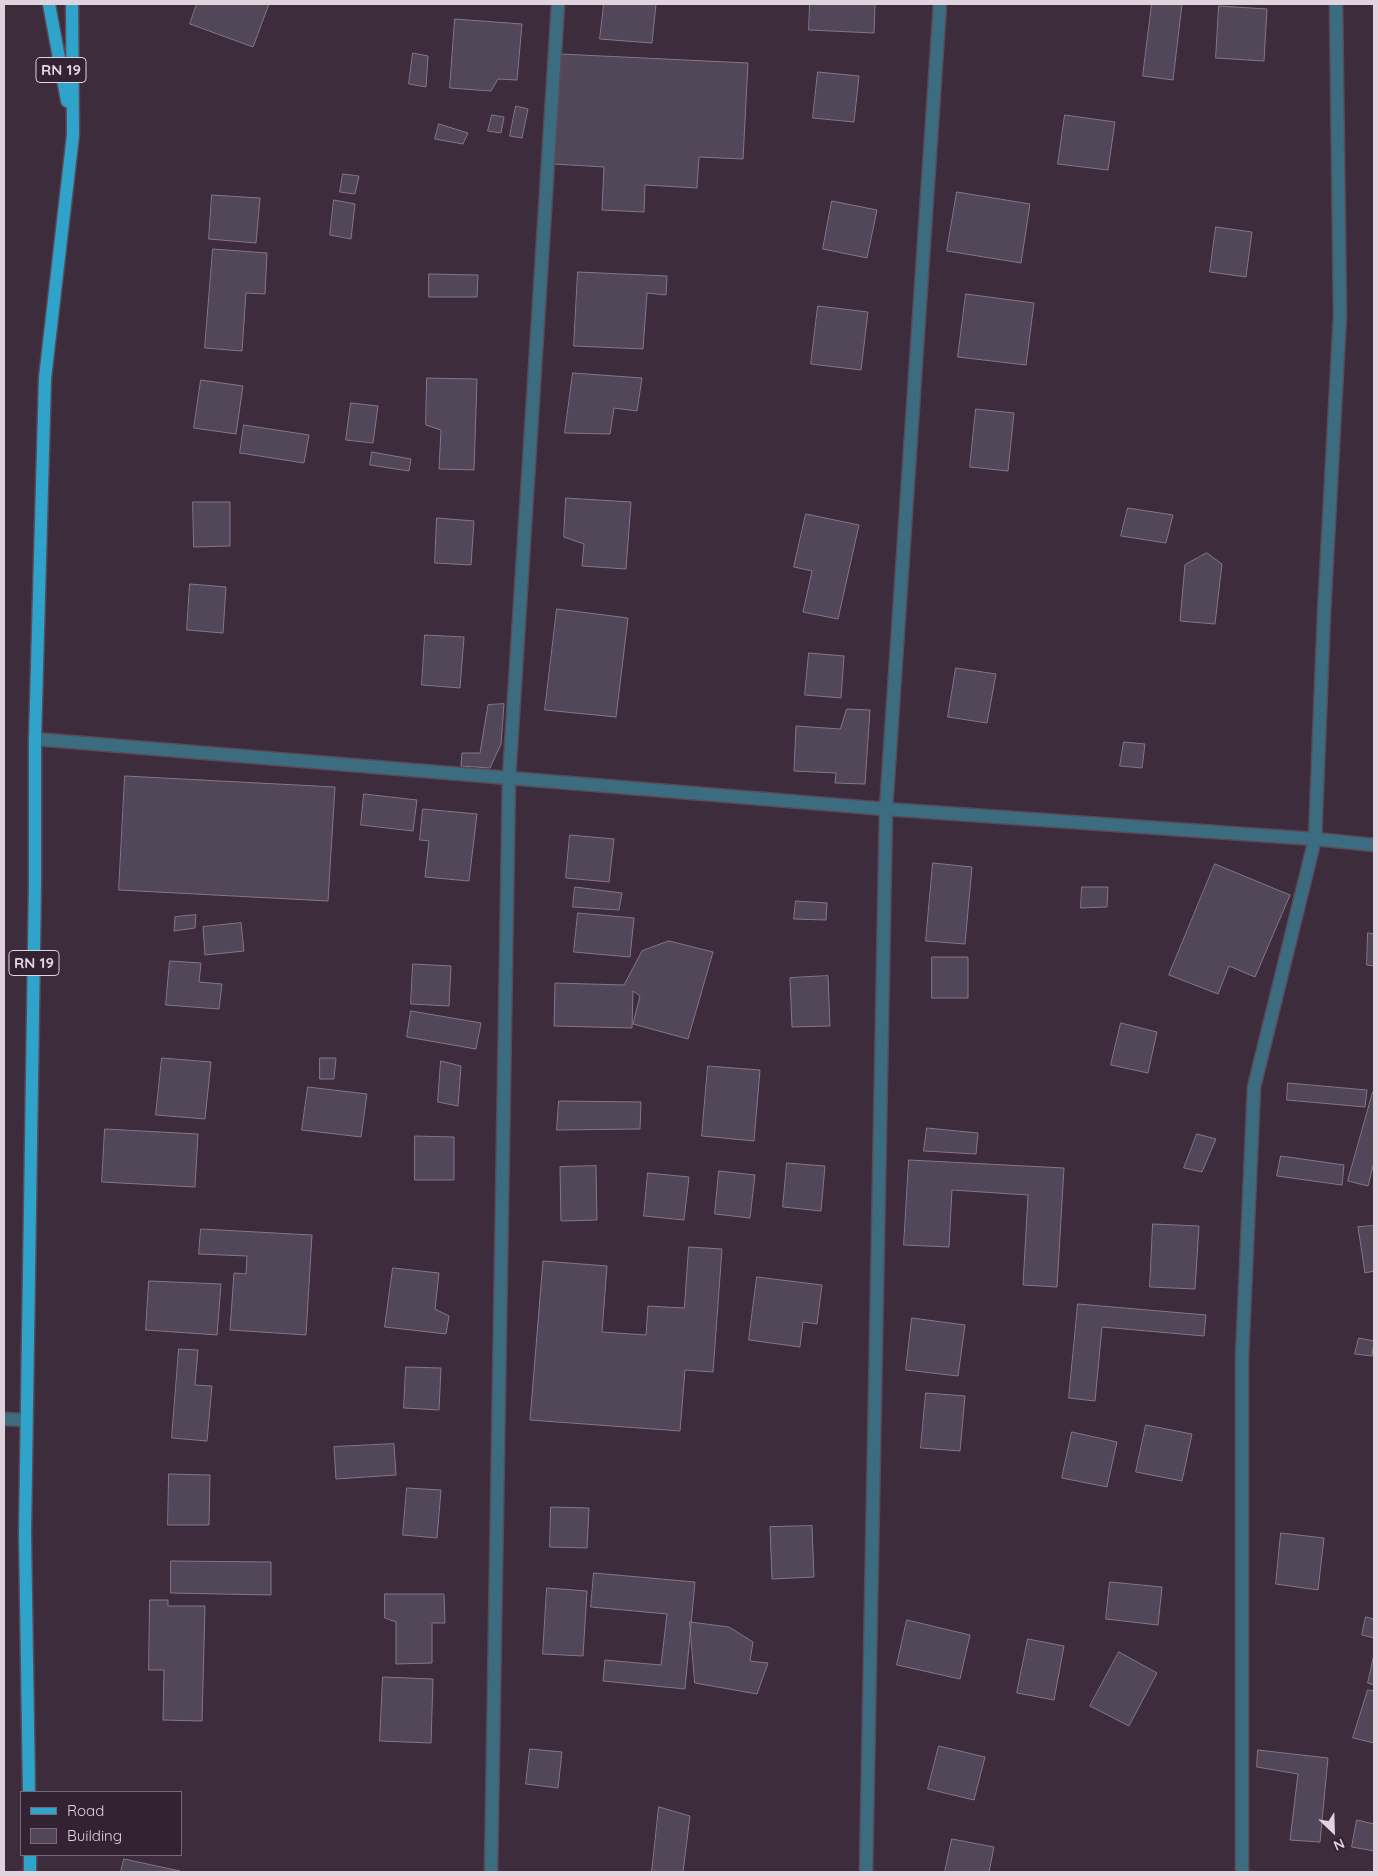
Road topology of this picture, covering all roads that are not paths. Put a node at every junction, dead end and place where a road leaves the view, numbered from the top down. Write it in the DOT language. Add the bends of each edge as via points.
graph roads {
  1 [pos="49,4"];
  2 [pos="72,4"];
  3 [pos="558,4"];
  4 [pos="940,4"];
  5 [pos="1336,4"];
  6 [pos="73,135"];
  7 [pos="35,739"];
  8 [pos="509,778"];
  9 [pos="886,809"];
  10 [pos="1315,839"];
  11 [pos="1374,845"];
  12 [pos="4,1419"];
  13 [pos="26,1420"];
  14 [pos="29,1791"];
  15 [pos="30,1856"];
  16 [pos="30,1872"];
  17 [pos="491,1872"];
  18 [pos="866,1872"];
  19 [pos="1242,1872"];
  1 -- 6 [label="main road, RN 19"];
  2 -- 6 [label="main road, RN 19"];
  3 -- 8 [label="street"];
  4 -- 9 [label="street"];
  5 -- 10 [label="street" via="1340,315"];
  6 -- 7 [label="main road, RN 19" via="45,378"];
  7 -- 8 [label="street"];
  7 -- 13 [label="main road, RN 19"];
  8 -- 9 [label="street"];
  8 -- 17 [label="street"];
  9 -- 10 [label="street"];
  9 -- 18 [label="street"];
  10 -- 11 [label="street"];
  10 -- 19 [label="street" via="1254,1087 1242,1358"];
  12 -- 13 [label="street"];
  13 -- 14 [label="main road, RN 19"];
  15 -- 16 [label="main road"];
}
